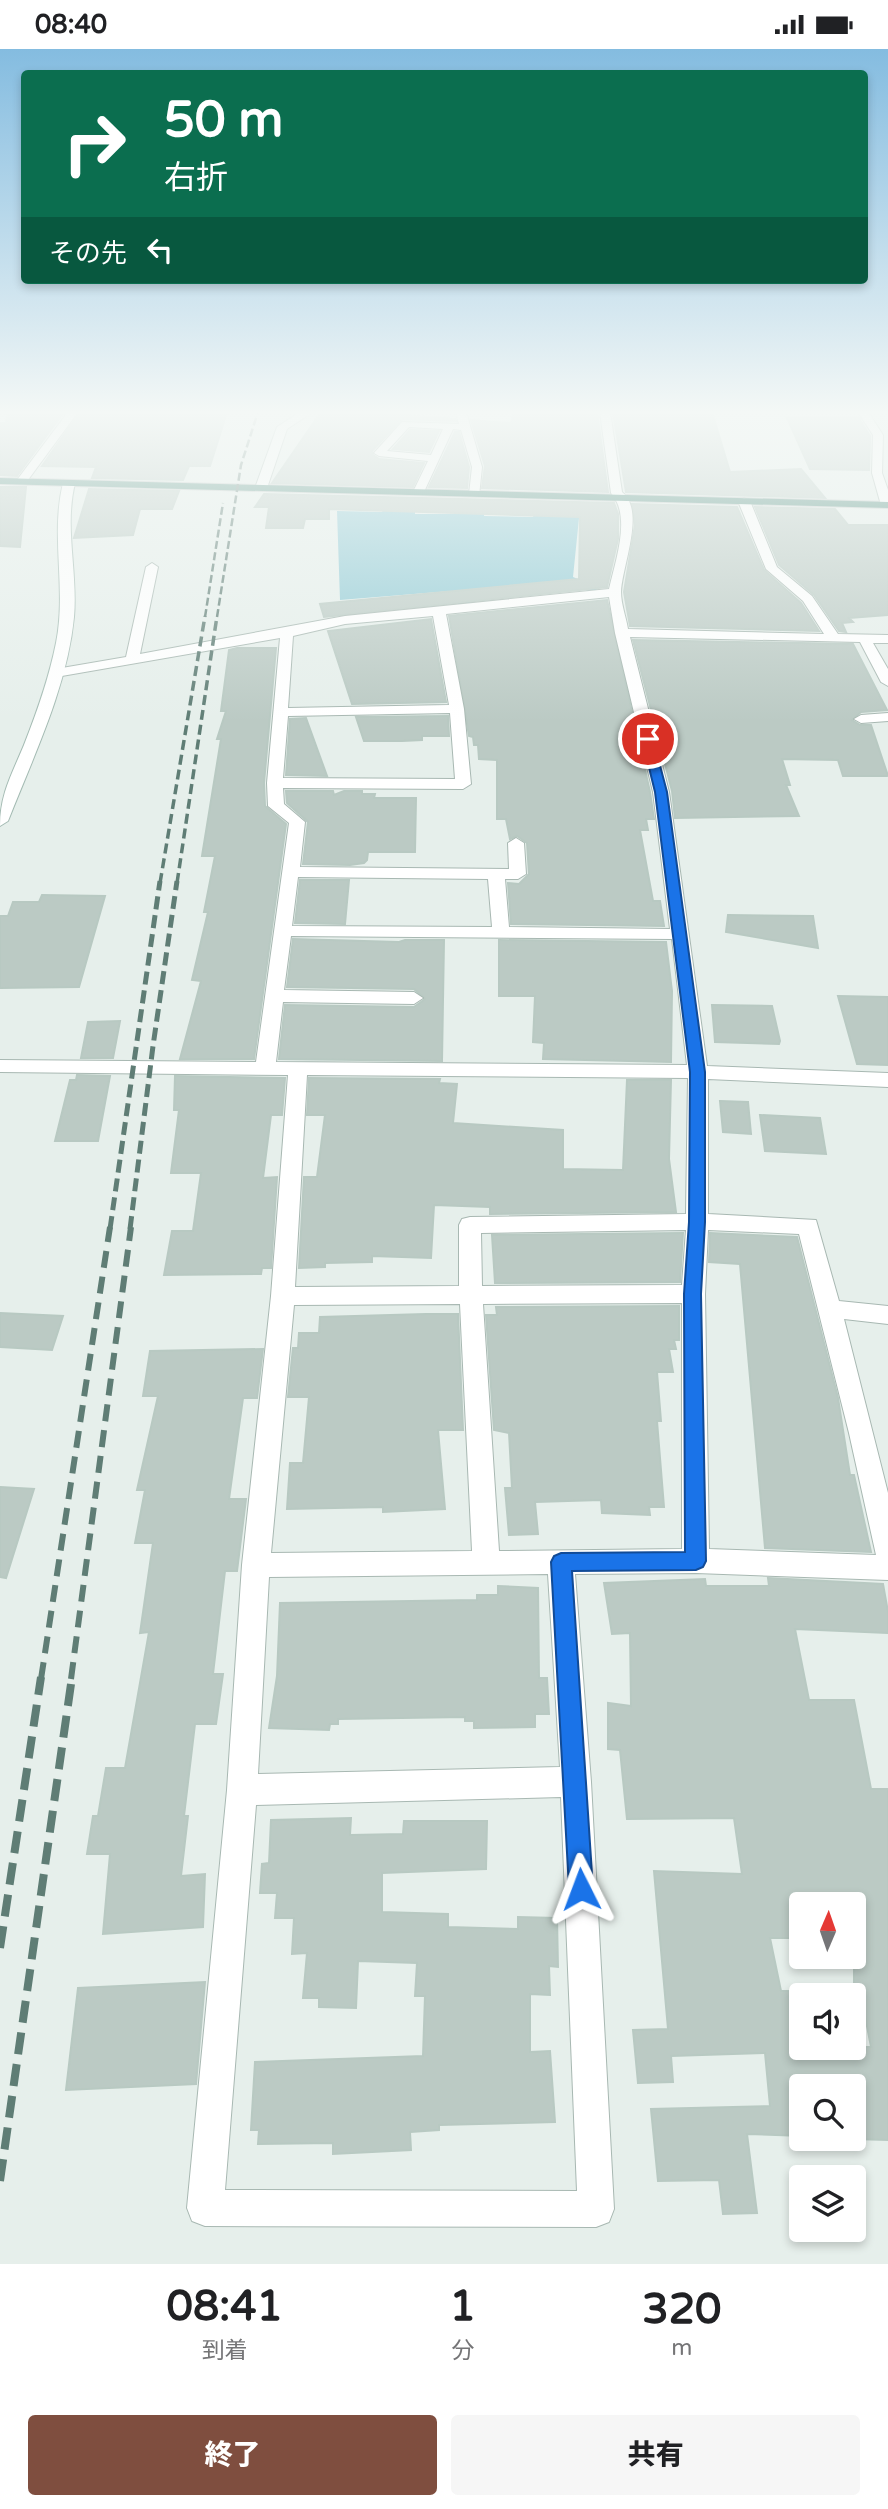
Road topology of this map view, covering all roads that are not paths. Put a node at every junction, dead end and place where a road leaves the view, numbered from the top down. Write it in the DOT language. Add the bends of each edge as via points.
graph roads {
  1 [pos="62,515"];
  2 [pos="625,515"];
  3 [pos="750,515"];
  4 [pos="152,567"];
  5 [pos="615,592"];
  6 [pos="439,611"];
  7 [pos="287,633"];
  8 [pos="622,633"];
  9 [pos="833,638"];
  10 [pos="864,638"];
  11 [pos="888,639"];
  12 [pos="132,659"];
  13 [pos="56,673"];
  14 [pos="888,682"];
  15 [pos="457,709"];
  16 [pos="281,712"];
  17 [pos="888,717"];
  18 [pos="860,719"];
  19 [pos="275,783"];
  20 [pos="0,821"];
  21 [pos="516,843"];
  22 [pos="292,872"];
  23 [pos="496,873"];
  24 [pos="285,931"];
  25 [pos="501,933"];
  26 [pos="680,934"];
  27 [pos="275,996"];
  28 [pos="414,998"];
  29 [pos="0,1066"];
  30 [pos="264,1069"];
  31 [pos="298,1069"];
  32 [pos="698,1072"];
  33 [pos="888,1080"];
  34 [pos="697,1222"];
  35 [pos="471,1294"];
  36 [pos="692,1294"];
  37 [pos="283,1296"];
  38 [pos="830,1309"];
  39 [pos="888,1315"];
  40 [pos="888,1552"];
  41 [pos="696,1561"];
  42 [pos="486,1562"];
  43 [pos="561,1562"];
  44 [pos="256,1565"];
  45 [pos="888,1568"];
  46 [pos="576,1782"];
  47 [pos="242,1790"];
  1 -- 13 [label="street" via="69,582"];
  2 -- 5 [label="street" via="627,530"];
  3 -- 9 [label="street" via="772,569 804,597"];
  4 -- 12 [label="street"];
  5 -- 6 [label="street"];
  5 -- 8 [label="street"];
  6 -- 7 [label="street" via="345,620"];
  6 -- 15 [label="street"];
  7 -- 12 [label="street"];
  7 -- 16 [label="street"];
  8 -- 9 [label="street"];
  8 -- 26 [label="street" via="661,792"];
  9 -- 10 [label="street"];
  10 -- 11 [label="street"];
  10 -- 14 [label="street"];
  12 -- 13 [label="street"];
  13 -- 20 [label="street"];
  15 -- 16 [label="street"];
  15 -- 19 [label="street" via="463,785"];
  16 -- 19 [label="street"];
  17 -- 18 [label="street"];
  19 -- 22 [label="street" via="276,806 297,822"];
  21 -- 23 [label="street" via="518,874"];
  22 -- 23 [label="street"];
  22 -- 24 [label="street"];
  23 -- 25 [label="street"];
  24 -- 25 [label="street"];
  24 -- 27 [label="street"];
  25 -- 26 [label="street"];
  26 -- 32 [label="street"];
  27 -- 28 [label="street"];
  27 -- 30 [label="street"];
  29 -- 30 [label="street"];
  30 -- 31 [label="street"];
  31 -- 32 [label="street"];
  31 -- 37 [label="street"];
  32 -- 33 [label="street"];
  32 -- 34 [label="street"];
  34 -- 35 [label="street" via="470,1225"];
  34 -- 36 [label="street"];
  34 -- 38 [label="street" via="808,1226"];
  35 -- 36 [label="street"];
  35 -- 37 [label="street"];
  35 -- 42 [label="street"];
  36 -- 41 [label="street"];
  37 -- 44 [label="street"];
  38 -- 39 [label="street"];
  38 -- 40 [label="street"];
  41 -- 43 [label="street"];
  41 -- 45 [label="street"];
  42 -- 43 [label="street"];
  42 -- 44 [label="street"];
  43 -- 46 [label="street"];
  44 -- 47 [label="street"];
  46 -- 47 [label="street"];
  46 -- 47 [label="street" via="596,2209 205,2208"];
}
